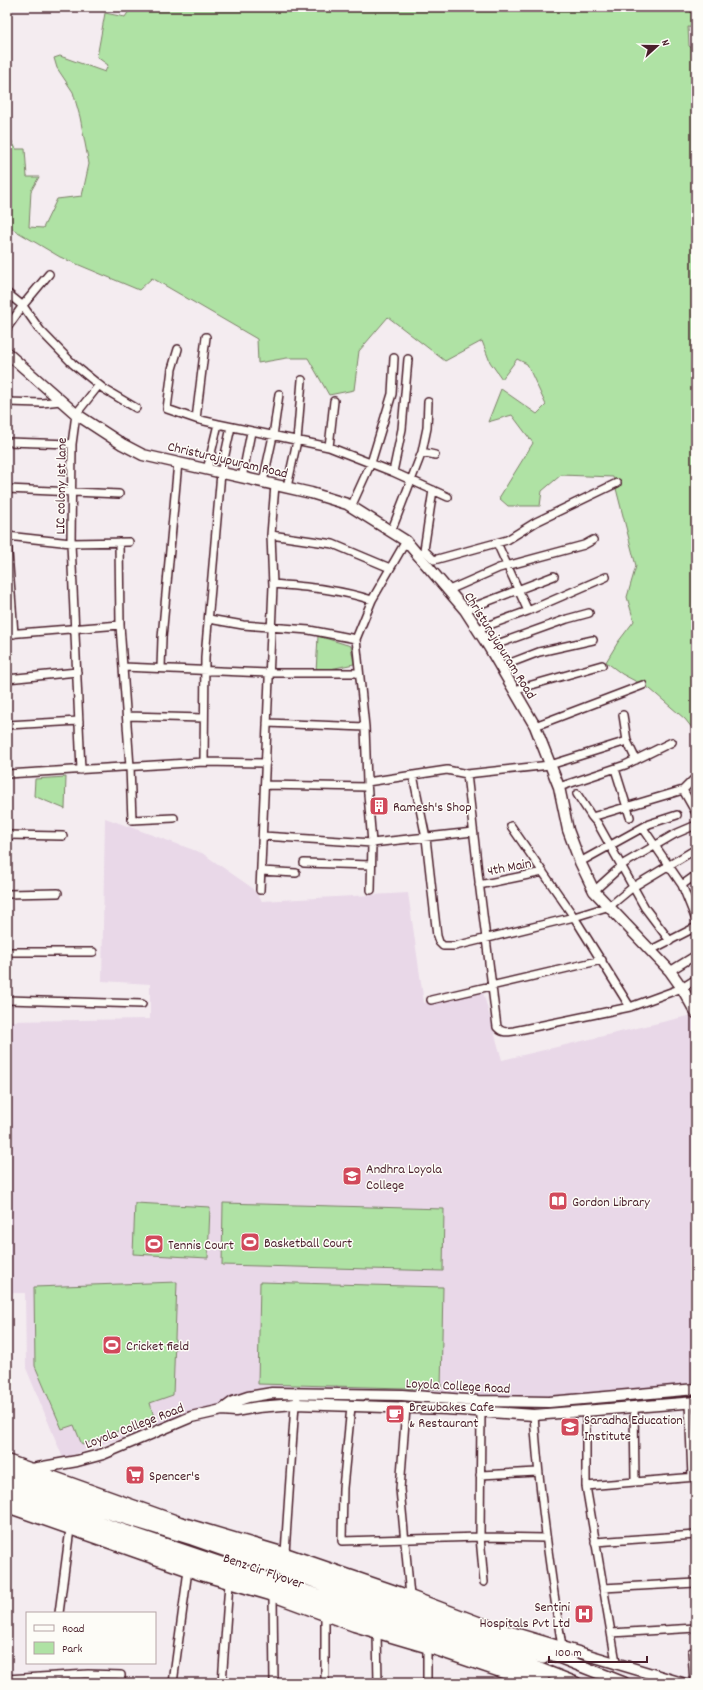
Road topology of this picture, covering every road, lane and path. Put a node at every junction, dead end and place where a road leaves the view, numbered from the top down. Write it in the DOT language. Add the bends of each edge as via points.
graph roads {
  1 [pos="49,274"];
  2 [pos="7,293"];
  3 [pos="23,306"];
  4 [pos="7,328"];
  5 [pos="206,337"];
  6 [pos="178,350"];
  7 [pos="7,353"];
  8 [pos="394,358"];
  9 [pos="408,359"];
  10 [pos="302,380"];
  11 [pos="99,385"];
  12 [pos="279,394"];
  13 [pos="61,401"];
  14 [pos="334,401"];
  15 [pos="7,402"];
  16 [pos="428,402"];
  17 [pos="136,408"];
  18 [pos="76,414"];
  19 [pos="196,420"];
  20 [pos="218,424"];
  21 [pos="231,427"];
  22 [pos="251,432"];
  23 [pos="273,436"];
  24 [pos="297,441"];
  25 [pos="7,442"];
  26 [pos="72,444"];
  27 [pos="329,447"];
  28 [pos="422,452"];
  29 [pos="435,455"];
  30 [pos="178,462"];
  31 [pos="370,463"];
  32 [pos="207,470"];
  33 [pos="393,472"];
  34 [pos="221,473"];
  35 [pos="242,478"];
  36 [pos="412,480"];
  37 [pos="263,482"];
  38 [pos="617,483"];
  39 [pos="275,485"];
  40 [pos="287,487"];
  41 [pos="7,489"];
  42 [pos="433,490"];
  43 [pos="72,493"];
  44 [pos="119,494"];
  45 [pos="448,497"];
  46 [pos="351,506"];
  47 [pos="391,532"];
  48 [pos="271,535"];
  49 [pos="7,536"];
  50 [pos="7,539"];
  51 [pos="593,540"];
  52 [pos="406,541"];
  53 [pos="119,542"];
  54 [pos="129,542"];
  55 [pos="71,543"];
  56 [pos="497,543"];
  57 [pos="507,566"];
  58 [pos="390,568"];
  59 [pos="8,569"];
  60 [pos="554,576"];
  61 [pos="606,577"];
  62 [pos="273,584"];
  63 [pos="449,590"];
  64 [pos="520,590"];
  65 [pos="372,600"];
  66 [pos="465,610"];
  67 [pos="528,611"];
  68 [pos="589,613"];
  69 [pos="209,619"];
  70 [pos="120,625"];
  71 [pos="270,628"];
  72 [pos="478,629"];
  73 [pos="75,630"];
  74 [pos="11,634"];
  75 [pos="356,639"];
  76 [pos="592,640"];
  77 [pos="489,646"];
  78 [pos="602,665"];
  79 [pos="123,667"];
  80 [pos="500,667"];
  81 [pos="161,668"];
  82 [pos="205,671"];
  83 [pos="76,672"];
  84 [pos="269,673"];
  85 [pos="359,673"];
  86 [pos="7,679"];
  87 [pos="643,685"];
  88 [pos="514,690"];
  89 [pos="622,715"];
  90 [pos="126,716"];
  91 [pos="204,718"];
  92 [pos="78,721"];
  93 [pos="267,723"];
  94 [pos="7,725"];
  95 [pos="535,726"];
  96 [pos="365,727"];
  97 [pos="627,741"];
  98 [pos="672,742"];
  99 [pos="636,760"];
  100 [pos="204,762"];
  101 [pos="266,763"];
  102 [pos="550,765"];
  103 [pos="130,766"];
  104 [pos="615,768"];
  105 [pos="81,770"];
  106 [pos="7,774"];
  107 [pos="467,774"];
  108 [pos="413,775"];
  109 [pos="696,777"];
  110 [pos="265,785"];
  111 [pos="367,785"];
  112 [pos="559,787"];
  113 [pos="683,790"];
  114 [pos="577,794"];
  115 [pos="628,807"];
  116 [pos="696,813"];
  117 [pos="677,816"];
  118 [pos="592,817"];
  119 [pos="630,817"];
  120 [pos="174,818"];
  121 [pos="696,825"];
  122 [pos="511,826"];
  123 [pos="644,828"];
  124 [pos="473,832"];
  125 [pos="7,835"];
  126 [pos="63,836"];
  127 [pos="262,836"];
  128 [pos="426,838"];
  129 [pos="372,843"];
  130 [pos="655,845"];
  131 [pos="610,846"];
  132 [pos="696,849"];
  133 [pos="580,862"];
  134 [pos="304,863"];
  135 [pos="371,865"];
  136 [pos="622,865"];
  137 [pos="668,865"];
  138 [pos="261,871"];
  139 [pos="544,872"];
  140 [pos="296,873"];
  141 [pos="696,875"];
  142 [pos="479,885"];
  143 [pos="682,885"];
  144 [pos="633,887"];
  145 [pos="260,890"];
  146 [pos="371,890"];
  147 [pos="594,891"];
  148 [pos="58,893"];
  149 [pos="7,894"];
  150 [pos="610,906"];
  151 [pos="574,917"];
  152 [pos="696,920"];
  153 [pos="696,927"];
  154 [pos="487,938"];
  155 [pos="670,941"];
  156 [pos="651,950"];
  157 [pos="7,952"];
  158 [pos="93,952"];
  159 [pos="696,955"];
  160 [pos="602,960"];
  161 [pos="670,971"];
  162 [pos="696,979"];
  163 [pos="492,986"];
  164 [pos="682,988"];
  165 [pos="7,1000"];
  166 [pos="431,1000"];
  167 [pos="142,1004"];
  168 [pos="630,1007"];
  169 [pos="694,1007"];
  170 [pos="696,1390"];
  171 [pos="300,1393"];
  172 [pos="693,1402"];
  173 [pos="295,1404"];
  174 [pos="351,1407"];
  175 [pos="634,1407"];
  176 [pos="406,1408"];
  177 [pos="222,1410"];
  178 [pos="481,1411"];
  179 [pos="586,1411"];
  180 [pos="534,1415"];
  181 [pos="7,1460"];
  182 [pos="7,1469"];
  183 [pos="32,1469"];
  184 [pos="537,1472"];
  185 [pos="480,1475"];
  186 [pos="694,1477"];
  187 [pos="7,1480"];
  188 [pos="635,1482"];
  189 [pos="586,1486"];
  190 [pos="7,1491"];
  191 [pos="7,1499"];
  192 [pos="7,1507"];
  193 [pos="70,1529"];
  194 [pos="696,1535"];
  195 [pos="480,1537"];
  196 [pos="545,1538"];
  197 [pos="406,1539"];
  198 [pos="596,1542"];
  199 [pos="285,1553"];
  200 [pos="188,1570"];
  201 [pos="484,1582"];
  202 [pos="229,1583"];
  203 [pos="696,1583"];
  204 [pos="603,1588"];
  205 [pos="410,1596"];
  206 [pos="273,1597"];
  207 [pos="59,1612"];
  208 [pos="325,1615"];
  209 [pos="696,1628"];
  210 [pos="377,1633"];
  211 [pos="611,1633"];
  212 [pos="562,1647"];
  213 [pos="427,1648"];
  214 [pos="692,1652"];
  215 [pos="616,1662"];
  216 [pos="594,1672"];
  217 [pos="7,1679"];
  218 [pos="121,1683"];
  219 [pos="174,1683"];
  220 [pos="222,1683"];
  221 [pos="274,1683"];
  222 [pos="325,1683"];
  223 [pos="378,1683"];
  224 [pos="427,1683"];
  225 [pos="533,1683"];
  226 [pos="566,1683"];
  227 [pos="576,1683"];
  228 [pos="624,1683"];
  229 [pos="682,1683"];
  230 [pos="694,1683"];
  1 -- 3 [label="street"];
  2 -- 3 [label="street"];
  3 -- 4 [label="street"];
  3 -- 11 [label="street" via="40,330 73,364"];
  5 -- 19 [label="street"];
  6 -- 19 [label="street" via="170,381 167,409"];
  7 -- 13 [label="street, Christurajupuram Road"];
  8 -- 31 [label="street" via="392,394"];
  9 -- 33 [label="street" via="402,429"];
  10 -- 24 [label="street"];
  11 -- 17 [label="street"];
  11 -- 18 [label="street"];
  12 -- 23 [label="street"];
  13 -- 15 [label="street"];
  13 -- 18 [label="street, Christurajupuram Road"];
  14 -- 27 [label="street"];
  16 -- 28 [label="street" via="427,428"];
  18 -- 26 [label="street, LIC colony 1st lane"];
  18 -- 30 [label="street, Christurajupuram Road" via="143,455"];
  19 -- 20 [label="street"];
  20 -- 21 [label="street"];
  20 -- 32 [label="street"];
  21 -- 22 [label="street"];
  21 -- 34 [label="street"];
  22 -- 23 [label="street"];
  22 -- 35 [label="street"];
  23 -- 24 [label="street"];
  23 -- 37 [label="street"];
  24 -- 27 [label="street"];
  24 -- 40 [label="street"];
  25 -- 26 [label="street"];
  26 -- 43 [label="street, LIC colony 1st lane"];
  27 -- 31 [label="street"];
  28 -- 29 [label="street"];
  28 -- 36 [label="street"];
  30 -- 32 [label="street, Christurajupuram Road"];
  30 -- 81 [label="street"];
  31 -- 33 [label="street"];
  31 -- 46 [label="street"];
  32 -- 34 [label="street, Christurajupuram Road"];
  33 -- 36 [label="street"];
  34 -- 35 [label="street, Christurajupuram Road"];
  34 -- 69 [label="street"];
  35 -- 37 [label="street, Christurajupuram Road"];
  36 -- 42 [label="street"];
  36 -- 47 [label="street"];
  37 -- 39 [label="street, Christurajupuram Road"];
  38 -- 56 [label="street"];
  39 -- 40 [label="street, Christurajupuram Road"];
  39 -- 48 [label="street"];
  40 -- 46 [label="street, Christurajupuram Road"];
  41 -- 43 [label="street"];
  42 -- 45 [label="street"];
  42 -- 56 [label="street" via="424,550 434,560"];
  43 -- 44 [label="street"];
  43 -- 55 [label="street, LIC colony 1st lane"];
  46 -- 47 [label="street, Christurajupuram Road"];
  47 -- 52 [label="street, Christurajupuram Road"];
  48 -- 58 [label="street" via="333,544"];
  48 -- 62 [label="street"];
  49 -- 55 [label="street, LIC colony 1st lane"];
  50 -- 59 [label="street"];
  51 -- 57 [label="street" via="584,545"];
  52 -- 58 [label="street"];
  52 -- 63 [label="street, Christurajupuram Road"];
  53 -- 54 [label="street"];
  53 -- 55 [label="street"];
  53 -- 70 [label="street"];
  55 -- 73 [label="street"];
  56 -- 57 [label="street"];
  57 -- 63 [label="street"];
  57 -- 64 [label="street"];
  58 -- 65 [label="street"];
  59 -- 74 [label="street"];
  60 -- 64 [label="street"];
  61 -- 67 [label="street"];
  62 -- 65 [label="street" via="329,589"];
  62 -- 71 [label="street"];
  63 -- 66 [label="street, Christurajupuram Road"];
  64 -- 66 [label="street"];
  64 -- 67 [label="street"];
  65 -- 75 [label="street"];
  66 -- 72 [label="street, Christurajupuram Road"];
  67 -- 72 [label="street"];
  68 -- 77 [label="street"];
  69 -- 71 [label="street"];
  69 -- 82 [label="street"];
  70 -- 73 [label="street"];
  70 -- 79 [label="street"];
  71 -- 75 [label="street" via="309,630"];
  71 -- 84 [label="street"];
  72 -- 77 [label="street, Christurajupuram Road"];
  73 -- 74 [label="street"];
  73 -- 83 [label="street"];
  75 -- 85 [label="street"];
  76 -- 80 [label="street" via="539,652"];
  77 -- 80 [label="street, Christurajupuram Road"];
  78 -- 88 [label="street"];
  79 -- 81 [label="street"];
  79 -- 90 [label="street"];
  80 -- 88 [label="street, Christurajupuram Road"];
  81 -- 82 [label="street"];
  82 -- 84 [label="street"];
  82 -- 91 [label="street"];
  83 -- 86 [label="street"];
  83 -- 92 [label="street"];
  84 -- 85 [label="street"];
  84 -- 93 [label="street"];
  85 -- 96 [label="street"];
  87 -- 95 [label="street"];
  88 -- 95 [label="street, Christurajupuram Road"];
  89 -- 97 [label="street"];
  90 -- 91 [label="street"];
  90 -- 103 [label="street"];
  91 -- 100 [label="street"];
  92 -- 94 [label="street"];
  92 -- 105 [label="street"];
  93 -- 96 [label="street"];
  93 -- 101 [label="street"];
  95 -- 102 [label="street, Christurajupuram Road"];
  96 -- 111 [label="street"];
  97 -- 99 [label="street"];
  97 -- 102 [label="street"];
  98 -- 99 [label="street"];
  99 -- 104 [label="street"];
  100 -- 101 [label="street"];
  100 -- 103 [label="street"];
  101 -- 110 [label="street"];
  102 -- 107 [label="street"];
  102 -- 112 [label="street, Christurajupuram Road"];
  103 -- 105 [label="street"];
  103 -- 120 [label="street" via="132,820"];
  104 -- 112 [label="street"];
  104 -- 115 [label="street"];
  105 -- 106 [label="street"];
  107 -- 108 [label="street" via="447,770"];
  107 -- 124 [label="street"];
  108 -- 111 [label="street"];
  108 -- 128 [label="street"];
  109 -- 113 [label="street"];
  110 -- 111 [label="street"];
  110 -- 127 [label="street"];
  111 -- 129 [label="street"];
  112 -- 133 [label="street, Christurajupuram Road" via="568,830"];
  113 -- 115 [label="street"];
  113 -- 116 [label="street"];
  114 -- 118 [label="street"];
  115 -- 118 [label="street"];
  115 -- 119 [label="street"];
  117 -- 123 [label="street"];
  118 -- 131 [label="street"];
  121 -- 130 [label="street"];
  122 -- 139 [label="street"];
  123 -- 130 [label="street"];
  123 -- 131 [label="street"];
  124 -- 128 [label="street"];
  124 -- 142 [label="street"];
  125 -- 126 [label="street"];
  127 -- 129 [label="street"];
  127 -- 138 [label="street"];
  128 -- 129 [label="street"];
  128 -- 154 [label="street" via="439,942 447,946"];
  129 -- 135 [label="street"];
  130 -- 136 [label="street"];
  130 -- 137 [label="street"];
  131 -- 133 [label="street"];
  131 -- 136 [label="street"];
  132 -- 137 [label="street"];
  133 -- 147 [label="street, Christurajupuram Road"];
  134 -- 135 [label="street"];
  135 -- 146 [label="street"];
  136 -- 144 [label="street"];
  136 -- 147 [label="street"];
  137 -- 143 [label="street"];
  137 -- 144 [label="street"];
  138 -- 140 [label="street"];
  138 -- 145 [label="street"];
  139 -- 142 [label="street, 4th Main"];
  139 -- 151 [label="street"];
  141 -- 143 [label="street"];
  142 -- 154 [label="street"];
  143 -- 152 [label="street"];
  144 -- 150 [label="street"];
  144 -- 155 [label="street"];
  147 -- 150 [label="street, Christurajupuram Road"];
  148 -- 149 [label="street"];
  150 -- 151 [label="street"];
  150 -- 156 [label="street, Christurajupuram Road"];
  151 -- 154 [label="street"];
  151 -- 160 [label="street"];
  153 -- 155 [label="street"];
  154 -- 163 [label="street"];
  155 -- 156 [label="street"];
  156 -- 161 [label="street, Christurajupuram Road"];
  157 -- 158 [label="street"];
  159 -- 161 [label="street"];
  160 -- 163 [label="street"];
  160 -- 168 [label="street"];
  161 -- 164 [label="street, Christurajupuram Road"];
  162 -- 164 [label="street"];
  163 -- 166 [label="street"];
  163 -- 168 [label="street" via="497,1027 505,1032"];
  164 -- 168 [label="street"];
  164 -- 169 [label="street, Christurajupuram Road"];
  165 -- 167 [label="street"];
  170 -- 171 [label="street, Loyola College Road" via="549,1402"];
  171 -- 173 [label="street"];
  171 -- 177 [label="street, Loyola College Road" via="256,1395 233,1402"];
  172 -- 175 [label="street, Loyola College Road"];
  172 -- 186 [label="street"];
  173 -- 174 [label="street, Loyola College Road"];
  173 -- 177 [label="street, Loyola College Road"];
  173 -- 199 [label="street"];
  174 -- 176 [label="street, Loyola College Road"];
  174 -- 197 [label="street" via="343,1488 342,1541"];
  175 -- 179 [label="street, Loyola College Road"];
  175 -- 188 [label="street"];
  176 -- 178 [label="street, Loyola College Road"];
  176 -- 197 [label="street" via="400,1489"];
  177 -- 183 [label="street, Loyola College Road" via="191,1417 103,1454"];
  178 -- 180 [label="street, Loyola College Road"];
  178 -- 185 [label="street"];
  179 -- 180 [label="street, Loyola College Road"];
  179 -- 189 [label="street"];
  180 -- 184 [label="street"];
  181 -- 183 [label="street"];
  182 -- 216 [label="main road, Benz Cir Flyover" via="508,1637"];
  183 -- 199 [label="street" via="180,1522"];
  184 -- 185 [label="street"];
  184 -- 196 [label="street"];
  185 -- 195 [label="street"];
  186 -- 188 [label="street"];
  187 -- 216 [label="main road" via="192,1539 318,1585 516,1651"];
  188 -- 189 [label="street"];
  189 -- 198 [label="street"];
  190 -- 227 [label="main road" via="512,1658"];
  191 -- 226 [label="main road, Benz Cir Flyover" via="372,1623"];
  192 -- 193 [label="street"];
  193 -- 200 [label="street"];
  193 -- 207 [label="street"];
  194 -- 198 [label="street"];
  195 -- 196 [label="street"];
  195 -- 197 [label="street"];
  195 -- 201 [label="street"];
  196 -- 212 [label="street"];
  197 -- 205 [label="street"];
  198 -- 204 [label="street"];
  199 -- 205 [label="street"];
  200 -- 202 [label="street"];
  200 -- 219 [label="street"];
  202 -- 206 [label="street"];
  202 -- 220 [label="street"];
  203 -- 204 [label="street"];
  204 -- 211 [label="street"];
  205 -- 212 [label="street" via="481,1623"];
  206 -- 208 [label="street"];
  206 -- 221 [label="street"];
  208 -- 210 [label="street"];
  208 -- 222 [label="street"];
  209 -- 211 [label="street"];
  210 -- 213 [label="street"];
  210 -- 223 [label="street"];
  211 -- 215 [label="street"];
  212 -- 215 [label="street"];
  213 -- 224 [label="street"];
  213 -- 225 [label="street"];
  214 -- 230 [label="street"];
  215 -- 229 [label="street"];
  216 -- 228 [label="main road"];
  217 -- 218 [label="street" via="88,1674 121,1675"];
}
